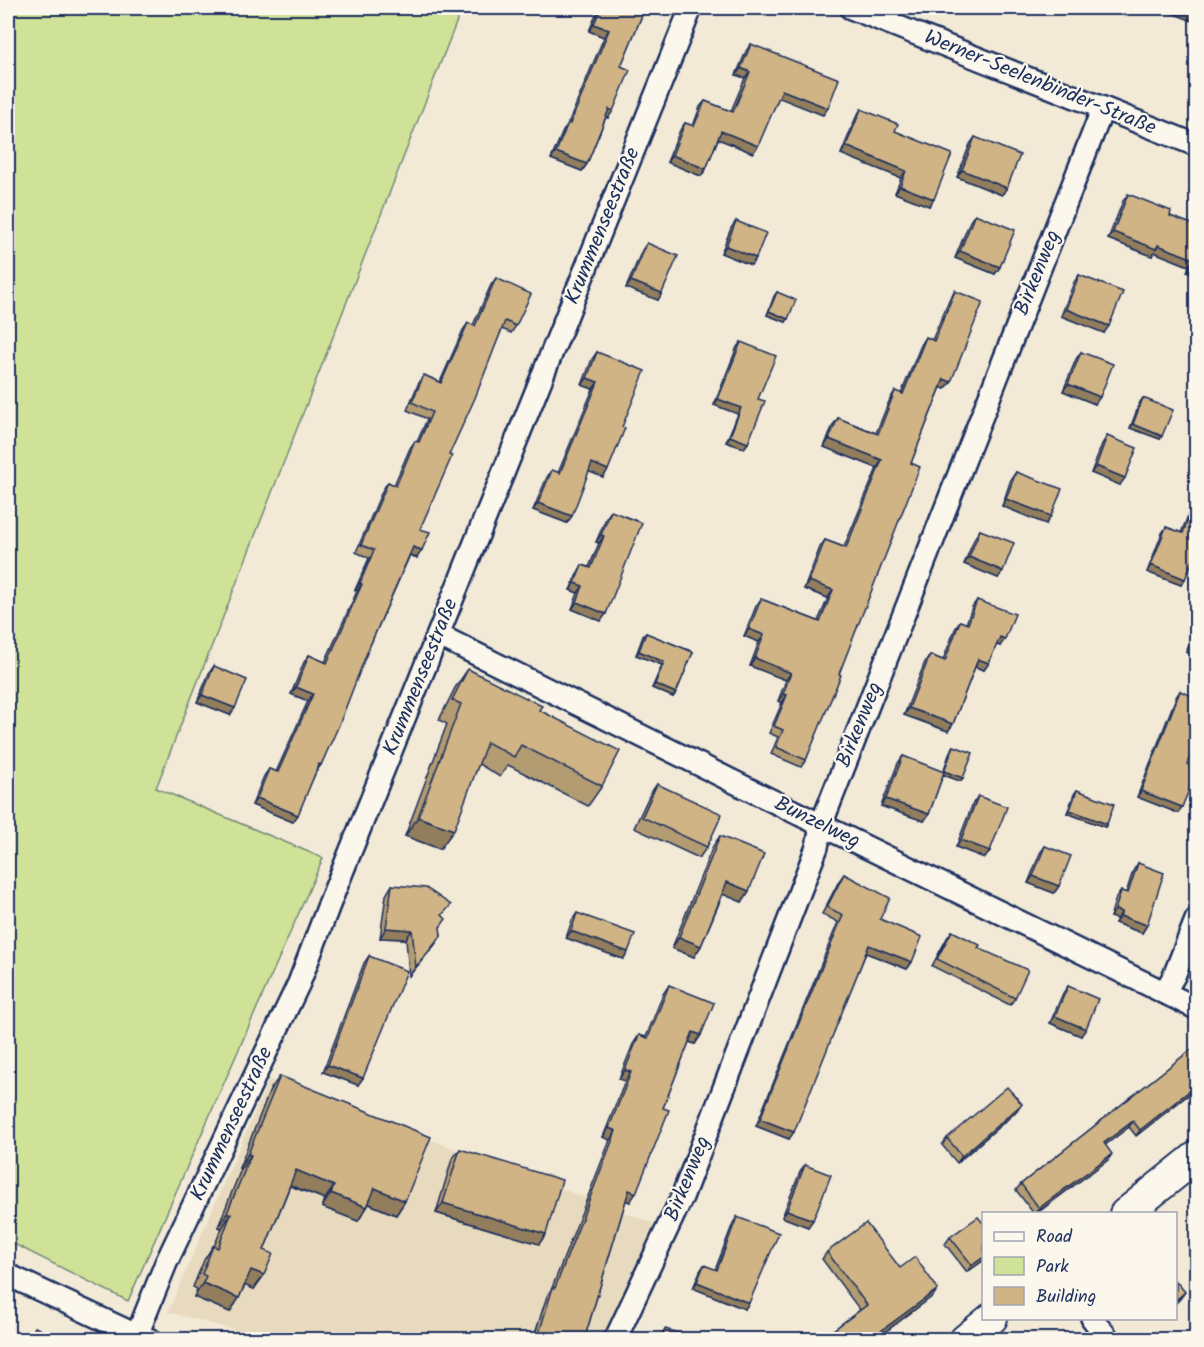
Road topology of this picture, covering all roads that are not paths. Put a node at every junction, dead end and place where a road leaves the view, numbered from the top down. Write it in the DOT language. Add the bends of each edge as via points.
graph roads {
  1 [pos="701,8"];
  2 [pos="851,8"];
  3 [pos="688,15"];
  4 [pos="1103,108"];
  5 [pos="1197,145"];
  6 [pos="438,635"];
  7 [pos="820,825"];
  8 [pos="1197,920"];
  9 [pos="1164,993"];
  10 [pos="1197,1008"];
  11 [pos="1197,1157"];
  12 [pos="1128,1212"];
  13 [pos="8,1275"];
  14 [pos="990,1320"];
  15 [pos="1094,1320"];
  16 [pos="141,1338"];
  17 [pos="615,1340"];
  18 [pos="965,1340"];
  19 [pos="1109,1340"];
  1 -- 3 [label="street"];
  2 -- 4 [label="street, Werner-Seelenbinder-Straße"];
  3 -- 6 [label="street, Krummenseestraße"];
  4 -- 5 [label="street, Werner-Seelenbinder-Straße"];
  4 -- 7 [label="street, Birkenweg"];
  6 -- 7 [label="street, Bunzelweg"];
  6 -- 16 [label="street, Krummenseestraße" via="299,983 166,1263"];
  7 -- 9 [label="street, Bunzelweg"];
  7 -- 17 [label="street, Birkenweg" via="817,847 682,1197"];
  8 -- 9 [label="street"];
  9 -- 10 [label="street, Bunzelweg"];
  11 -- 12 [label="main road"];
  13 -- 16 [label="street"];
  14 -- 18 [label="main road"];
  15 -- 19 [label="street"];
}
